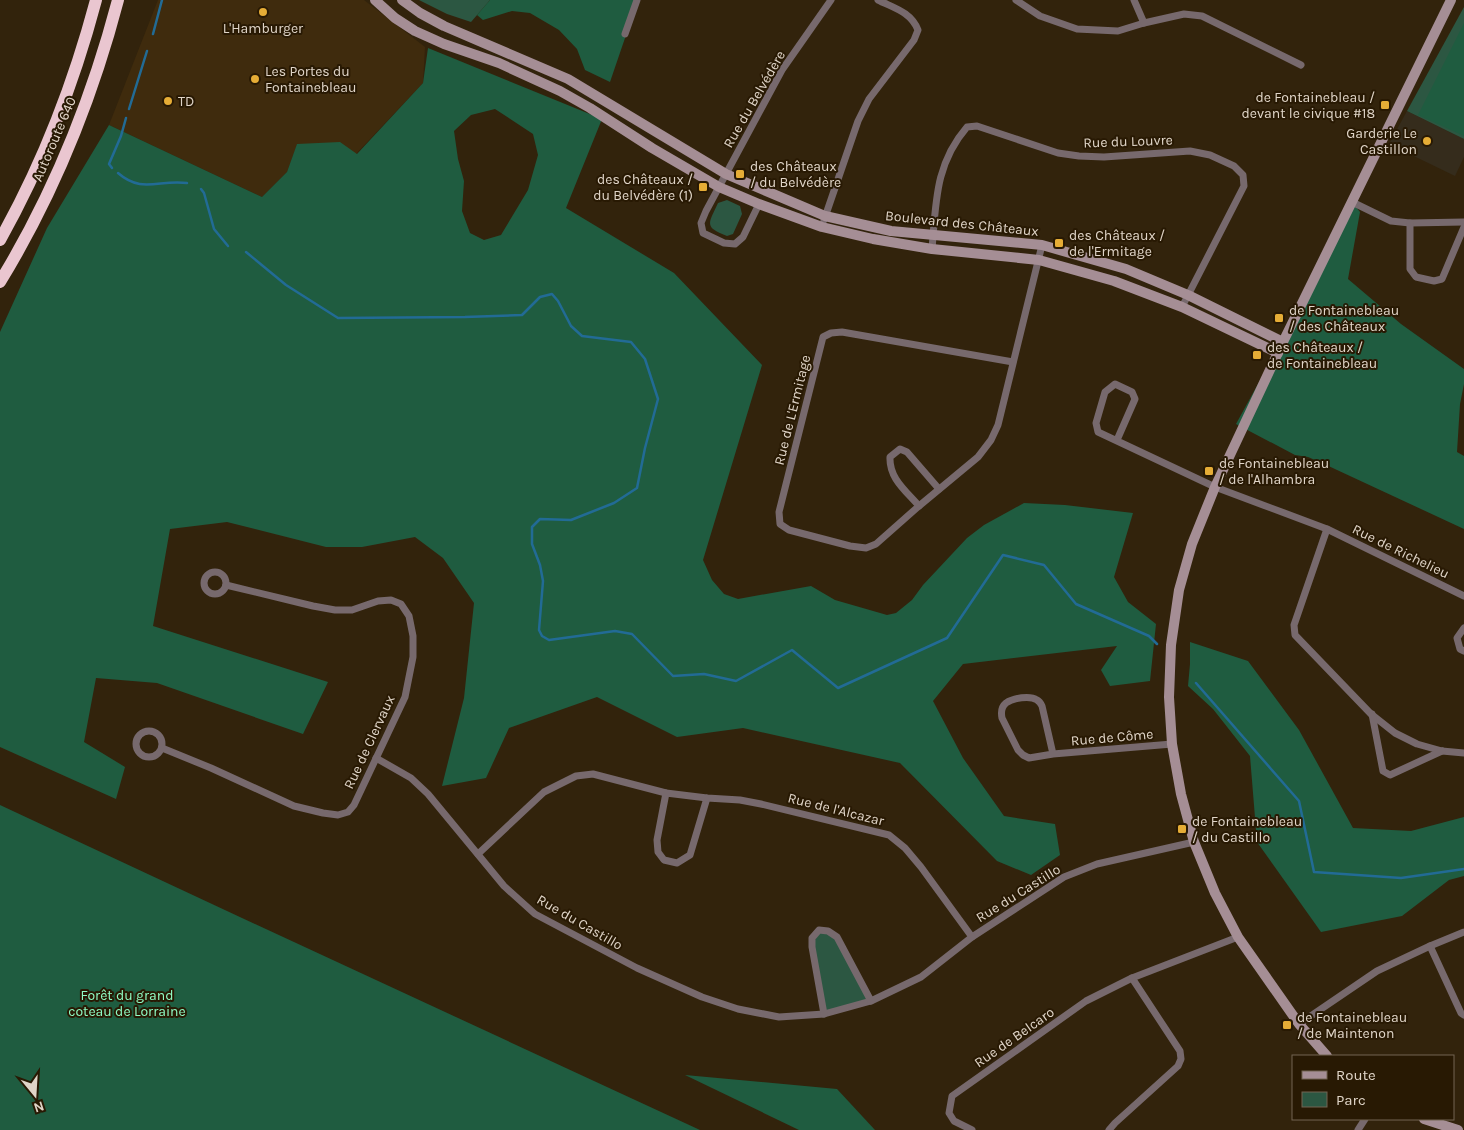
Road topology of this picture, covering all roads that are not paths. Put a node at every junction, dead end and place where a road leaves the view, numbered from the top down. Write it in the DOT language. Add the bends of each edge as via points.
graph roads {
  1 [pos="96,0"];
  2 [pos="118,0"];
  3 [pos="375,0"];
  4 [pos="402,0"];
  5 [pos="637,0"];
  6 [pos="831,0"];
  7 [pos="878,0"];
  8 [pos="1016,0"];
  9 [pos="1134,0"];
  10 [pos="1451,0"];
  11 [pos="1144,22"];
  12 [pos="625,34"];
  13 [pos="1301,65"];
  14 [pos="726,174"];
  15 [pos="719,187"];
  16 [pos="1352,202"];
  17 [pos="759,204"];
  18 [pos="825,216"];
  19 [pos="1464,222"];
  20 [pos="1410,223"];
  21 [pos="822,227"];
  22 [pos="1464,227"];
  23 [pos="933,235"];
  24 [pos="0,240"];
  25 [pos="1042,245"];
  26 [pos="932,249"];
  27 [pos="1039,260"];
  28 [pos="0,282"];
  29 [pos="1188,294"];
  30 [pos="1182,307"];
  31 [pos="1283,342"];
  32 [pos="1278,354"];
  33 [pos="1013,362"];
  34 [pos="1116,440"];
  35 [pos="1216,487"];
  36 [pos="939,489"];
  37 [pos="918,506"];
  38 [pos="1327,529"];
  39 [pos="226,585"];
  40 [pos="1464,596"];
  41 [pos="1464,628"];
  42 [pos="1464,651"];
  43 [pos="1372,714"];
  44 [pos="1172,744"];
  45 [pos="162,748"];
  46 [pos="1442,751"];
  47 [pos="1464,753"];
  48 [pos="1053,754"];
  49 [pos="376,758"];
  50 [pos="666,793"];
  51 [pos="707,798"];
  52 [pos="1194,842"];
  53 [pos="478,854"];
  54 [pos="1464,932"];
  55 [pos="972,937"];
  56 [pos="1238,937"];
  57 [pos="1430,946"];
  58 [pos="1132,978"];
  59 [pos="871,1001"];
  60 [pos="824,1014"];
  61 [pos="1464,1015"];
  62 [pos="1299,1024"];
  63 [pos="1326,1055"];
  64 [pos="1427,1120"];
  65 [pos="972,1130"];
  66 [pos="1109,1130"];
  67 [pos="1458,1130"];
  1 -- 24 [label="highway, Autoroute 640" via="58,118"];
  2 -- 28 [label="highway, Autoroute 640" via="75,132 43,204"];
  3 -- 15 [label="street, Boulevard des Châteaux" via="415,31 499,63 560,91"];
  4 -- 14 [label="street, Boulevard des Châteaux" via="444,26 568,78"];
  5 -- 12 [label="street"];
  6 -- 14 [label="street, Rue du Belvédère" via="782,70"];
  7 -- 18 [label="street" via="907,14 918,30 914,40 869,99 858,121"];
  8 -- 11 [label="street" via="1040,16 1077,30 1118,31"];
  9 -- 11 [label="street"];
  10 -- 16 [label="street"];
  11 -- 13 [label="street" via="1184,14 1202,16"];
  14 -- 15 [label="street, Rue du Belvédère"];
  14 -- 18 [label="street, Boulevard des Châteaux"];
  15 -- 17 [label="street, Boulevard des Châteaux"];
  15 -- 17 [label="street" via="701,223 704,233 724,243 735,244 743,237"];
  16 -- 20 [label="street" via="1391,221"];
  16 -- 31 [label="street"];
  17 -- 21 [label="street, Boulevard des Châteaux"];
  18 -- 21 [label="street"];
  18 -- 23 [label="street, Boulevard des Châteaux" via="891,231"];
  19 -- 20 [label="street"];
  20 -- 22 [label="street" via="1410,269 1416,277 1434,281 1442,279"];
  21 -- 26 [label="street, Boulevard des Châteaux"];
  23 -- 25 [label="street, Boulevard des Châteaux"];
  23 -- 26 [label="street, Rue du Louvre"];
  23 -- 29 [label="street, Rue du Louvre" via="937,190 944,161 956,138 967,127 977,126 1058,153 1079,156 1104,158 1190,151 1210,155 1234,166 1243,175 1244,186"];
  25 -- 27 [label="street, Rue de L'Ermitage"];
  25 -- 29 [label="street, Boulevard des Châteaux" via="1126,269"];
  26 -- 27 [label="street, Boulevard des Châteaux"];
  27 -- 30 [label="street, Boulevard des Châteaux" via="1114,281"];
  27 -- 33 [label="street, Rue de L'Ermitage"];
  29 -- 30 [label="street, Rue du Louvre"];
  29 -- 31 [label="street, Boulevard des Châteaux"];
  30 -- 32 [label="street, Boulevard des Châteaux"];
  31 -- 32 [label="street"];
  32 -- 35 [label="street"];
  33 -- 36 [label="street, Rue de L'Ermitage" via="998,425 991,440 978,457"];
  33 -- 37 [label="street, Rue de L'Ermitage" via="842,332 823,337 779,512 780,524 789,530 866,548 876,544"];
  34 -- 34 [label="street, Rue de Richelieu" via="1135,399 1132,392 1116,384 1105,392 1096,423 1098,432"];
  34 -- 35 [label="street, Rue de Richelieu"];
  35 -- 38 [label="street, Rue de Richelieu"];
  35 -- 44 [label="street" via="1192,544 1179,590 1171,645 1169,697"];
  36 -- 37 [label="street, Rue de L'Ermitage"];
  36 -- 37 [label="street" via="907,452 900,449 890,457 894,477"];
  38 -- 40 [label="street, Rue de Richelieu"];
  38 -- 43 [label="street" via="1294,626 1295,635"];
  39 -- 49 [label="street, Rue de Clervaux" via="335,610 352,610 378,601 391,600 402,604 410,616 413,657 404,696"];
  41 -- 42 [label="street" via="1457,638 1460,649"];
  43 -- 46 [label="street" via="1395,733"];
  43 -- 46 [label="street" via="1383,771 1390,775"];
  44 -- 48 [label="street, Rue de Côme"];
  44 -- 52 [label="street"];
  45 -- 49 [label="street, Rue de Clervaux" via="294,806 338,815 348,812 354,805"];
  46 -- 47 [label="street"];
  48 -- 48 [label="street, Rue de Côme" via="1039,701 1026,698 1006,703 1001,712 1002,718 1018,750 1029,758"];
  49 -- 53 [label="street, Rue du Castillo" via="411,778 428,794"];
  50 -- 51 [label="street, Rue de l'Alcazar"];
  50 -- 51 [label="street" via="657,840 658,852 664,860 677,863 690,855"];
  50 -- 53 [label="street, Rue de l'Alcazar" via="593,774 576,776 544,792"];
  51 -- 55 [label="street, Rue de l'Alcazar" via="761,804 888,835 905,848 921,867"];
  52 -- 55 [label="street, Rue du Castillo" via="1097,864 1064,877"];
  52 -- 56 [label="street"];
  53 -- 60 [label="street, Rue du Castillo" via="504,886 535,914 637,968 738,1009 779,1017"];
  54 -- 57 [label="street"];
  55 -- 59 [label="street, Rue du Castillo" via="921,977"];
  56 -- 58 [label="street, Rue de Belcaro"];
  56 -- 62 [label="street"];
  57 -- 61 [label="street"];
  57 -- 62 [label="street" via="1377,971"];
  58 -- 65 [label="street, Rue de Belcaro" via="1086,1002 952,1096 949,1113 954,1121"];
  58 -- 66 [label="street" via="1180,1051 1181,1059 1178,1066"];
  59 -- 60 [label="street, Rue du Castillo"];
  59 -- 60 [label="street" via="837,937 819,930 812,938 812,947"];
  62 -- 63 [label="street"];
  64 -- 67 [label="street"];
}
